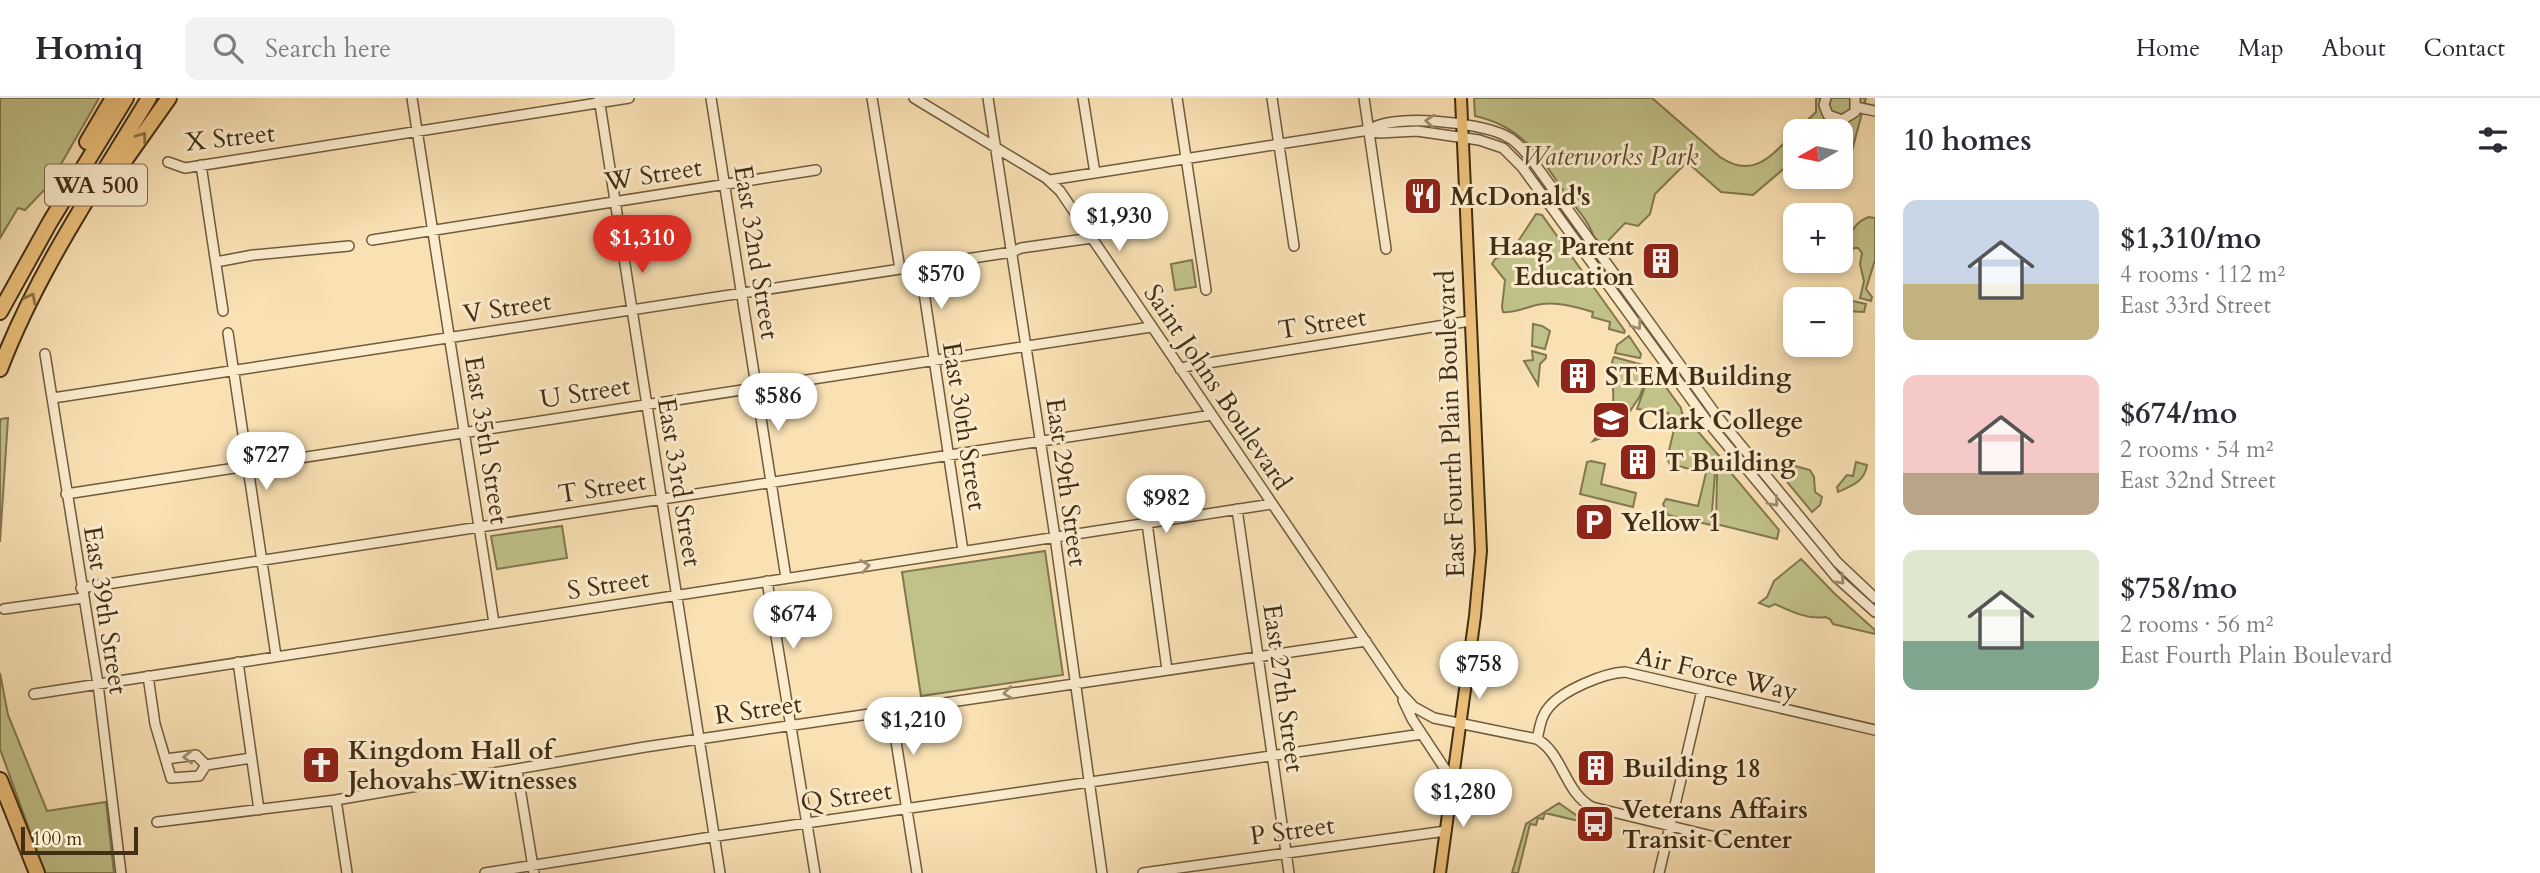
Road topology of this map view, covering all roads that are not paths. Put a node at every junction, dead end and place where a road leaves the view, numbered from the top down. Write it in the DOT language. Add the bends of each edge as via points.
graph roads {
  1 [pos="113,98"];
  2 [pos="126,98"];
  3 [pos="149,98"];
  4 [pos="169,98"];
  5 [pos="412,98"];
  6 [pos="629,98"];
  7 [pos="711,98"];
  8 [pos="872,98"];
  9 [pos="914,98"];
  10 [pos="988,98"];
  11 [pos="1083,98"];
  12 [pos="1177,98"];
  13 [pos="1272,98"];
  14 [pos="1364,98"];
  15 [pos="1461,98"];
  16 [pos="1826,98"];
  17 [pos="599,100"];
  18 [pos="1856,102"];
  19 [pos="1875,111"];
  20 [pos="417,131"];
  21 [pos="1369,131"];
  22 [pos="1462,131"];
  23 [pos="1279,145"];
  24 [pos="996,147"];
  25 [pos="1186,159"];
  26 [pos="169,162"];
  27 [pos="201,165"];
  28 [pos="816,170"];
  29 [pos="1095,173"];
  30 [pos="1050,180"];
  31 [pos="725,184"];
  32 [pos="615,201"];
  33 [pos="433,230"];
  34 [pos="1092,238"];
  35 [pos="372,240"];
  36 [pos="349,246"];
  37 [pos="1294,246"];
  38 [pos="1386,249"];
  39 [pos="1012,252"];
  40 [pos="216,262"];
  41 [pos="920,266"];
  42 [pos="900,269"];
  43 [pos="45,272"];
  44 [pos="1206,290"];
  45 [pos="743,293"];
  46 [pos="632,309"];
  47 [pos="223,311"];
  48 [pos="0,312"];
  49 [pos="1470,321"];
  50 [pos="1151,327"];
  51 [pos="228,333"];
  52 [pos="451,337"];
  53 [pos="1026,346"];
  54 [pos="45,354"];
  55 [pos="933,360"];
  56 [pos="0,369"];
  57 [pos="1181,369"];
  58 [pos="234,370"];
  59 [pos="756,387"];
  60 [pos="53,398"];
  61 [pos="647,404"];
  62 [pos="1212,415"];
  63 [pos="464,432"];
  64 [pos="1040,441"];
  65 [pos="948,455"];
  66 [pos="247,466"];
  67 [pos="771,483"];
  68 [pos="66,494"];
  69 [pos="662,499"];
  70 [pos="1272,503"];
  71 [pos="1237,509"];
  72 [pos="1147,523"];
  73 [pos="479,527"];
  74 [pos="1055,537"];
  75 [pos="963,551"];
  76 [pos="262,561"];
  77 [pos="786,578"];
  78 [pos="767,581"];
  79 [pos="82,593"];
  80 [pos="677,595"];
  81 [pos="1875,598"];
  82 [pos="4,609"];
  83 [pos="1875,612"];
  84 [pos="494,623"];
  85 [pos="1366,641"];
  86 [pos="276,656"];
  87 [pos="1258,657"];
  88 [pos="238,662"];
  89 [pos="1167,670"];
  90 [pos="148,676"];
  91 [pos="1075,683"];
  92 [pos="98,684"];
  93 [pos="1702,690"];
  94 [pos="1400,692"];
  95 [pos="34,694"];
  96 [pos="891,710"];
  97 [pos="1461,723"];
  98 [pos="790,725"];
  99 [pos="1875,730"];
  100 [pos="1422,734"];
  101 [pos="699,738"];
  102 [pos="1538,738"];
  103 [pos="1272,755"];
  104 [pos="251,758"];
  105 [pos="166,759"];
  106 [pos="206,765"];
  107 [pos="517,770"];
  108 [pos="0,780"];
  109 [pos="1453,781"];
  110 [pos="1089,782"];
  111 [pos="336,800"];
  112 [pos="906,808"];
  113 [pos="259,810"];
  114 [pos="157,822"];
  115 [pos="806,823"];
  116 [pos="1671,826"];
  117 [pos="1446,831"];
  118 [pos="715,836"];
  119 [pos="1749,845"];
  120 [pos="1286,852"];
  121 [pos="533,869"];
  122 [pos="37,873"];
  123 [pos="121,873"];
  124 [pos="347,873"];
  125 [pos="485,873"];
  126 [pos="720,873"];
  127 [pos="815,873"];
  128 [pos="917,873"];
  129 [pos="1102,873"];
  130 [pos="1143,873"];
  131 [pos="1289,873"];
  132 [pos="1440,873"];
  133 [pos="1659,873"];
  1 -- 48 [label="highway" via="22,256"];
  2 -- 48 [label="highway, WA 500"];
  3 -- 43 [label="highway, WA 500"];
  43 -- 4 [label="highway, one-way"];
  5 -- 20 [label="street, East 35th Street"];
  6 -- 17 [label="street, X Street"];
  7 -- 31 [label="street, East 32nd Street"];
  8 -- 42 [label="street"];
  9 -- 24 [label="street, Saint Johns Boulevard"];
  10 -- 24 [label="street, East 29th Street"];
  11 -- 29 [label="street"];
  12 -- 25 [label="street"];
  13 -- 23 [label="street"];
  14 -- 21 [label="street"];
  15 -- 22 [label="main road, East Fourth Plain Boulevard"];
  16 -- 18 [label="street" via="1826,110 1838,120 1852,116"];
  17 -- 20 [label="street, X Street"];
  17 -- 32 [label="street, East 33rd Street"];
  18 -- 19 [label="street"];
  20 -- 27 [label="street, X Street"];
  20 -- 33 [label="street, East 35th Street"];
  21 -- 22 [label="street"];
  21 -- 23 [label="street"];
  21 -- 38 [label="street"];
  22 -- 49 [label="main road, East Fourth Plain Boulevard"];
  22 -- 81 [label="street" via="1505,135 1532,160 1717,416 1838,562"];
  22 -- 83 [label="street, one-way" via="1515,158 1707,421 1836,577"];
  23 -- 25 [label="street"];
  23 -- 37 [label="street"];
  24 -- 30 [label="street, Saint Johns Boulevard"];
  24 -- 39 [label="street, East 29th Street"];
  25 -- 29 [label="street"];
  25 -- 44 [label="street"];
  26 -- 27 [label="street, X Street" via="185,168"];
  27 -- 40 [label="street"];
  28 -- 31 [label="street, W Street"];
  29 -- 30 [label="street"];
  30 -- 34 [label="street, Saint Johns Boulevard"];
  31 -- 32 [label="street, W Street"];
  31 -- 45 [label="street, East 32nd Street"];
  32 -- 33 [label="street, W Street"];
  32 -- 46 [label="street, East 33rd Street"];
  33 -- 35 [label="street, W Street"];
  33 -- 52 [label="street, East 35th Street"];
  34 -- 39 [label="street, V Street"];
  34 -- 50 [label="street, Saint Johns Boulevard"];
  36 -- 40 [label="street"];
  39 -- 41 [label="street, V Street"];
  39 -- 53 [label="street, East 29th Street"];
  40 -- 47 [label="street"];
  41 -- 42 [label="street, V Street"];
  41 -- 55 [label="street, East 30th Street"];
  42 -- 45 [label="street, V Street"];
  56 -- 43 [label="highway, WA 500, one-way"];
  45 -- 46 [label="street, V Street"];
  45 -- 59 [label="street, East 32nd Street"];
  46 -- 52 [label="street, V Street"];
  46 -- 61 [label="street, East 33rd Street"];
  49 -- 57 [label="street, T Street"];
  49 -- 97 [label="main road, East Fourth Plain Boulevard" via="1481,551"];
  50 -- 53 [label="street, U Street"];
  50 -- 57 [label="street, Saint Johns Boulevard"];
  51 -- 58 [label="street"];
  52 -- 58 [label="street, V Street"];
  52 -- 63 [label="street, East 35th Street"];
  53 -- 55 [label="street, U Street"];
  53 -- 64 [label="street, East 29th Street"];
  54 -- 60 [label="street, East 39th Street"];
  55 -- 59 [label="street, U Street"];
  55 -- 65 [label="street, East 30th Street"];
  57 -- 62 [label="street, Saint Johns Boulevard"];
  58 -- 60 [label="street, V Street"];
  58 -- 66 [label="street"];
  59 -- 61 [label="street, U Street"];
  59 -- 67 [label="street, East 32nd Street"];
  60 -- 68 [label="street, East 39th Street"];
  61 -- 63 [label="street, U Street"];
  61 -- 69 [label="street, East 33rd Street"];
  62 -- 64 [label="street, T Street"];
  62 -- 70 [label="street, Saint Johns Boulevard"];
  63 -- 66 [label="street, U Street"];
  63 -- 73 [label="street, East 35th Street"];
  64 -- 65 [label="street, T Street"];
  64 -- 74 [label="street, East 29th Street"];
  65 -- 67 [label="street, T Street"];
  65 -- 75 [label="street, East 30th Street"];
  66 -- 68 [label="street, U Street"];
  66 -- 76 [label="street"];
  67 -- 69 [label="street, T Street"];
  67 -- 77 [label="street, East 32nd Street"];
  68 -- 79 [label="street, East 39th Street"];
  69 -- 73 [label="street, T Street"];
  69 -- 80 [label="street, East 33rd Street"];
  70 -- 71 [label="street, S Street"];
  70 -- 85 [label="street, Saint Johns Boulevard"];
  71 -- 72 [label="street, S Street"];
  71 -- 87 [label="street, East 27th Street"];
  72 -- 74 [label="street, S Street"];
  72 -- 89 [label="street"];
  73 -- 76 [label="street, T Street"];
  73 -- 84 [label="street, East 35th Street"];
  74 -- 75 [label="street, S Street"];
  74 -- 91 [label="street, East 29th Street"];
  77 -- 75 [label="street, S Street, one-way"];
  76 -- 79 [label="street, T Street"];
  76 -- 86 [label="street"];
  77 -- 78 [label="street, S Street"];
  78 -- 80 [label="street, S Street"];
  78 -- 98 [label="street"];
  79 -- 82 [label="street, T Street"];
  79 -- 92 [label="street, East 39th Street"];
  80 -- 84 [label="street, S Street"];
  80 -- 101 [label="street, East 33rd Street"];
  84 -- 86 [label="street, S Street"];
  85 -- 87 [label="street, R Street"];
  85 -- 94 [label="street, Saint Johns Boulevard"];
  86 -- 88 [label="street, S Street"];
  87 -- 89 [label="street, R Street"];
  87 -- 103 [label="street, East 27th Street"];
  88 -- 90 [label="street, S Street"];
  88 -- 104 [label="street"];
  89 -- 91 [label="street, R Street"];
  90 -- 92 [label="street, S Street"];
  90 -- 105 [label="street"];
  91 -- 96 [label="street, R Street, one-way"];
  91 -- 110 [label="street, East 29th Street"];
  92 -- 95 [label="street, S Street"];
  92 -- 123 [label="street, East 39th Street"];
  93 -- 99 [label="street, Air Force Way"];
  93 -- 102 [label="street, Air Force Way" via="1612,673 1558,699 1542,719"];
  93 -- 116 [label="street"];
  94 -- 97 [label="street, Saint Johns Boulevard" via="1424,713"];
  94 -- 100 [label="street"];
  96 -- 98 [label="street, R Street"];
  96 -- 112 [label="street"];
  97 -- 102 [label="street, Saint Johns Boulevard"];
  97 -- 109 [label="main road, East Fourth Plain Boulevard"];
  98 -- 101 [label="street, R Street"];
  98 -- 115 [label="street"];
  100 -- 103 [label="street, Q Street"];
  100 -- 109 [label="street"];
  101 -- 107 [label="street, R Street"];
  101 -- 118 [label="street, East 33rd Street"];
  102 -- 116 [label="street" via="1587,804"];
  103 -- 110 [label="street, Q Street"];
  103 -- 120 [label="street, East 27th Street"];
  104 -- 106 [label="street"];
  104 -- 113 [label="street"];
  106 -- 105 [label="street, one-way" via="196,755"];
  105 -- 106 [label="street" via="175,779 199,776"];
  107 -- 111 [label="street, R Street"];
  107 -- 121 [label="street"];
  108 -- 122 [label="highway"];
  109 -- 117 [label="main road, East Fourth Plain Boulevard"];
  110 -- 112 [label="street, Q Street"];
  110 -- 129 [label="street, East 29th Street"];
  111 -- 113 [label="street, R Street"];
  111 -- 124 [label="street"];
  112 -- 115 [label="street, Q Street"];
  112 -- 128 [label="street"];
  113 -- 114 [label="street, R Street"];
  115 -- 118 [label="street, Q Street"];
  115 -- 127 [label="street"];
  116 -- 119 [label="street"];
  116 -- 133 [label="street"];
  117 -- 120 [label="street, P Street"];
  117 -- 132 [label="main road, East Fourth Plain Boulevard"];
  118 -- 121 [label="street, Q Street"];
  118 -- 126 [label="street, East 33rd Street"];
  120 -- 130 [label="street, P Street"];
  120 -- 131 [label="street, East 27th Street"];
  121 -- 125 [label="street, Q Street"];
}
